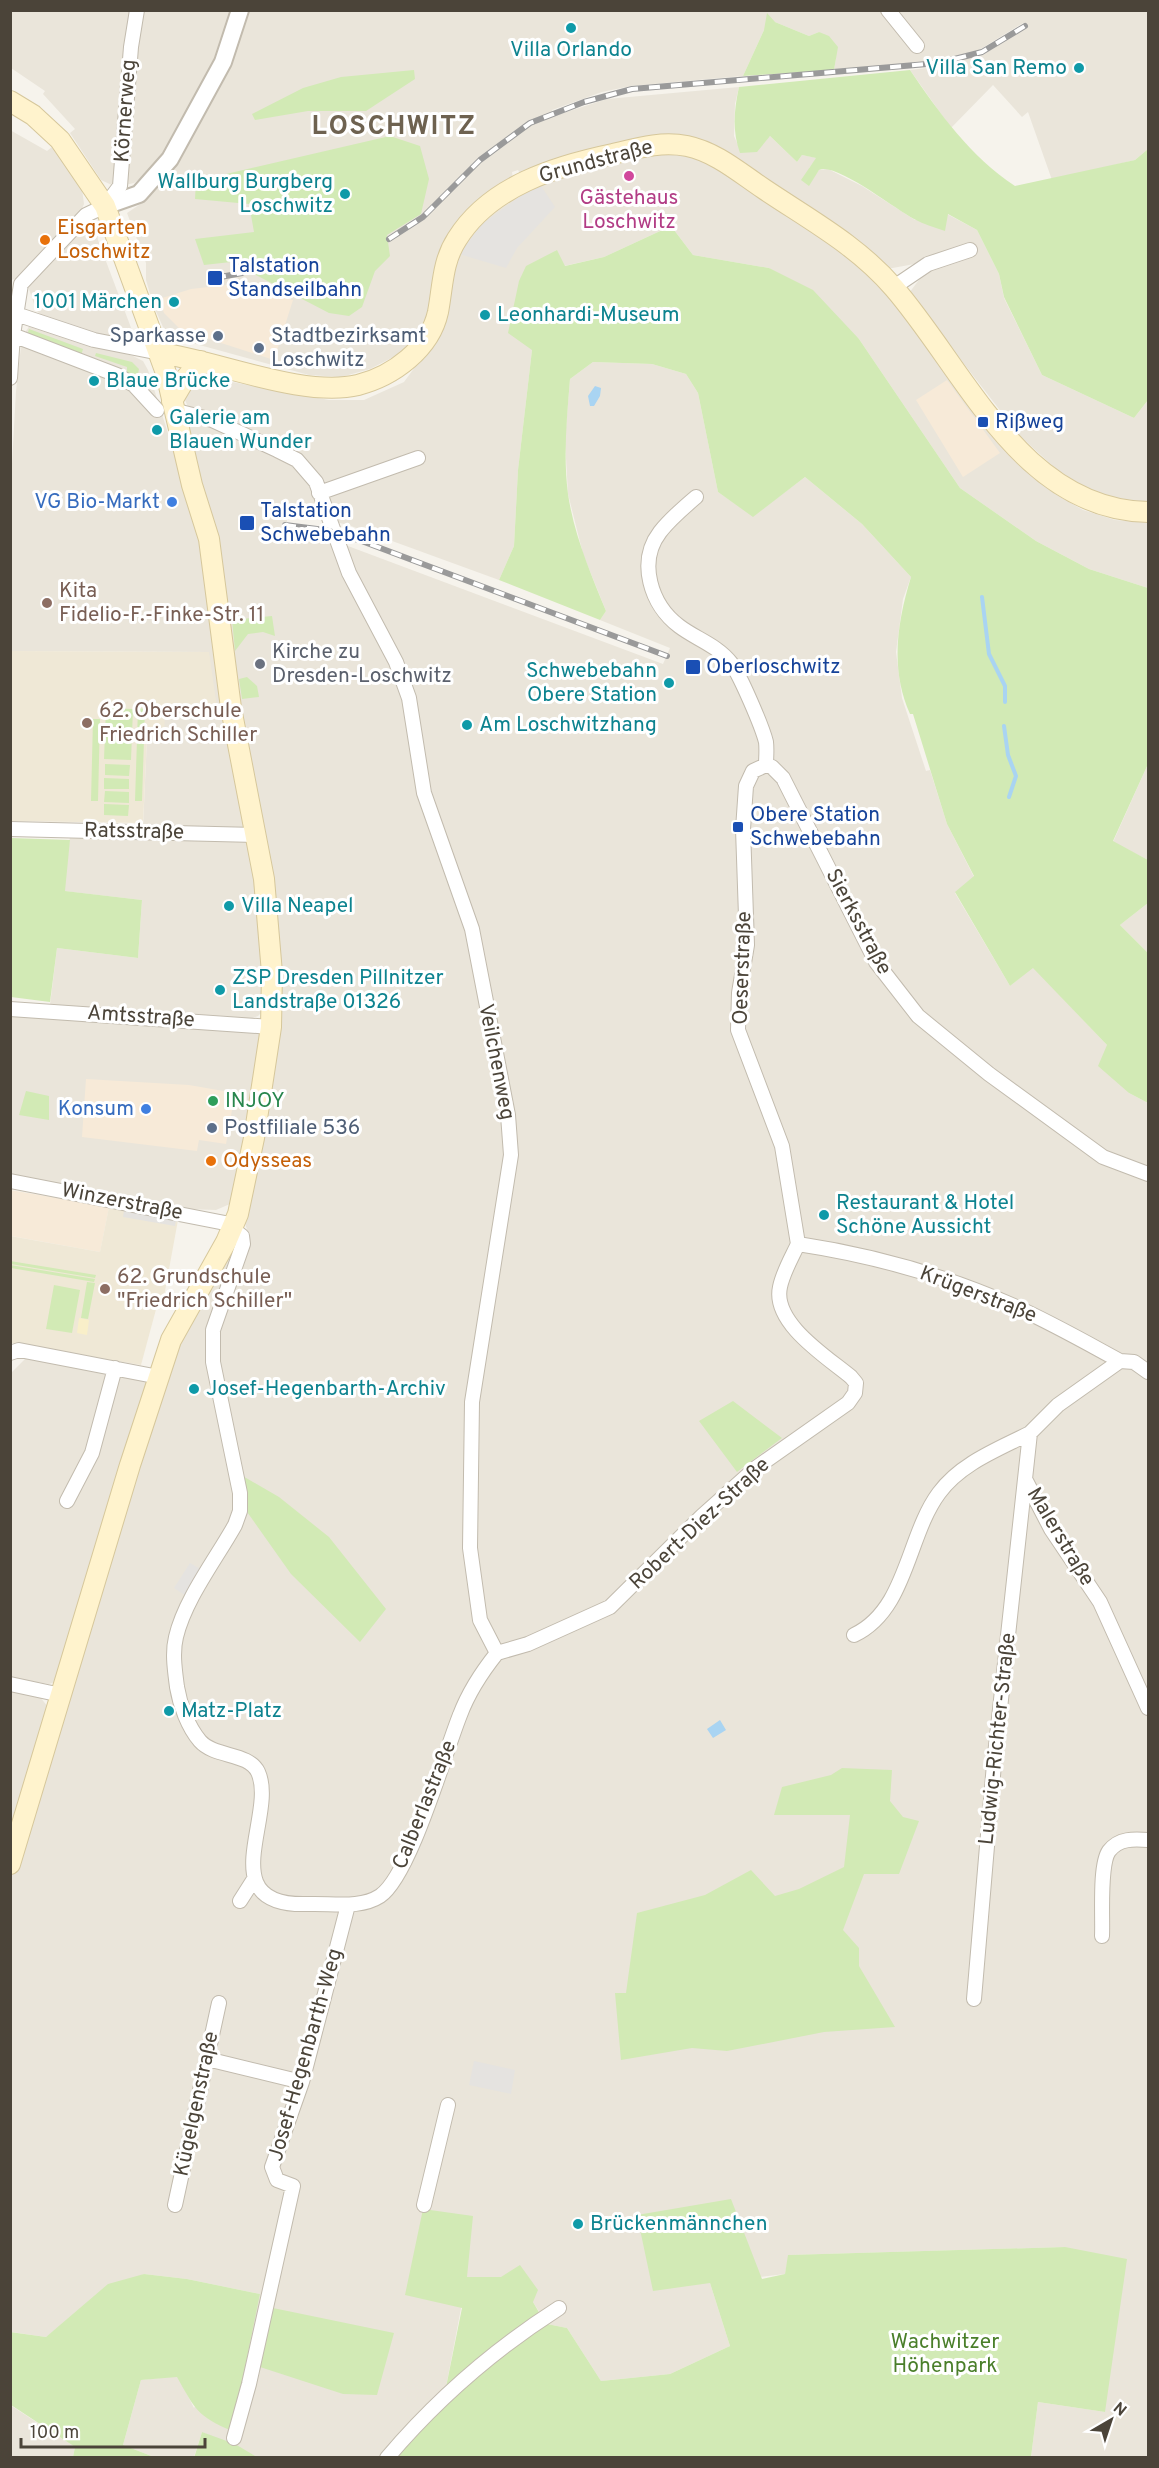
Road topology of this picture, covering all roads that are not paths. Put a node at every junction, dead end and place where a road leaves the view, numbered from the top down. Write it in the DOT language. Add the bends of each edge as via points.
graph roads {
  1 [pos="137,10"];
  2 [pos="240,10"];
  3 [pos="888,10"];
  4 [pos="917,46"];
  5 [pos="10,101"];
  6 [pos="105,207"];
  7 [pos="970,250"];
  8 [pos="894,287"];
  9 [pos="14,291"];
  10 [pos="16,314"];
  11 [pos="12,334"];
  12 [pos="160,353"];
  13 [pos="201,361"];
  14 [pos="10,378"];
  15 [pos="168,407"];
  16 [pos="418,458"];
  17 [pos="319,493"];
  18 [pos="696,497"];
  19 [pos="1149,512"];
  20 [pos="766,765"];
  21 [pos="10,830"];
  22 [pos="257,836"];
  23 [pos="10,1009"];
  24 [pos="271,1027"];
  25 [pos="1149,1174"];
  26 [pos="10,1181"];
  27 [pos="233,1228"];
  28 [pos="798,1244"];
  29 [pos="15,1352"];
  30 [pos="1120,1361"];
  31 [pos="1147,1367"];
  32 [pos="115,1368"];
  33 [pos="159,1377"];
  34 [pos="1030,1433"];
  35 [pos="1024,1478"];
  36 [pos="67,1502"];
  37 [pos="854,1635"];
  38 [pos="496,1653"];
  39 [pos="10,1684"];
  40 [pos="61,1695"];
  41 [pos="1149,1708"];
  42 [pos="1149,1840"];
  43 [pos="10,1864"];
  44 [pos="255,1879"];
  45 [pos="240,1901"];
  46 [pos="348,1905"];
  47 [pos="1102,1936"];
  48 [pos="974,2000"];
  49 [pos="219,2003"];
  50 [pos="207,2060"];
  51 [pos="302,2082"];
  52 [pos="448,2105"];
  53 [pos="176,2205"];
  54 [pos="424,2205"];
  55 [pos="559,2308"];
  56 [pos="234,2438"];
  57 [pos="387,2457"];
  1 -- 6 [label="street, Körnerweg" via="121,181"];
  2 -- 6 [label="street" via="223,62 170,159 139,194"];
  3 -- 4 [label="street"];
  5 -- 6 [label="main road" via="33,115 60,140"];
  6 -- 9 [label="street" via="86,215"];
  6 -- 12 [label="main road"];
  7 -- 8 [label="street" via="928,264"];
  8 -- 13 [label="main road, Grundstraße" via="841,238 724,162 690,147 655,144 549,171 516,187 480,214 458,237 446,261 432,329 406,361 380,377 357,385 325,386 268,379"];
  8 -- 19 [label="main road, Grundstraße" via="989,416 1029,459 1083,498 1117,509"];
  9 -- 10 [label="street"];
  10 -- 11 [label="street"];
  10 -- 12 [label="street" via="94,340"];
  11 -- 14 [label="street"];
  11 -- 15 [label="street" via="117,375"];
  12 -- 13 [label="main road, Grundstraße"];
  12 -- 15 [label="main road"];
  13 -- 15 [label="main road"];
  15 -- 17 [label="street, Veilchenweg" via="212,420 297,460 316,482"];
  15 -- 22 [label="main road" via="209,538 231,708"];
  16 -- 17 [label="street"];
  17 -- 38 [label="street, Veilchenweg" via="349,573 396,662 409,698 424,793 472,929 508,1115 511,1155 472,1402 470,1548 480,1620"];
  18 -- 20 [label="street" via="659,533 648,563 649,580 655,598 680,627 717,649 731,663 766,742"];
  20 -- 25 [label="street, Sierksstraße" via="783,778 876,962 918,1016 989,1074 1103,1157"];
  20 -- 28 [label="street, Oeserstraße" via="753,771 746,786 743,869 747,945 738,1030 782,1146"];
  21 -- 22 [label="street, Ratsstraße"];
  22 -- 24 [label="main road" via="269,921"];
  23 -- 24 [label="street, Amtsstraße"];
  24 -- 27 [label="main road" via="251,1153"];
  26 -- 27 [label="street, Winzerstraße" via="174,1211"];
  27 -- 33 [label="main road" via="171,1340"];
  27 -- 44 [label="street" via="242,1236 243,1244 216,1313 212,1350 240,1510 183,1616 175,1658 179,1698 200,1740 219,1754 246,1760 258,1772 262,1786"];
  28 -- 30 [label="street, Krügerstraße" via="908,1268 1011,1304"];
  28 -- 38 [label="street, Robert-Diez-Straße" via="780,1287 781,1306 790,1324 856,1383 853,1397 757,1467 610,1607 528,1644"];
  29 -- 32 [label="street"];
  30 -- 31 [label="street, Krügerstraße"];
  30 -- 34 [label="street" via="1058,1405"];
  32 -- 33 [label="street"];
  32 -- 36 [label="street" via="92,1453"];
  33 -- 40 [label="main road"];
  34 -- 35 [label="street, Malerstraße"];
  34 -- 37 [label="street" via="963,1468 939,1492 921,1525 895,1592 876,1622"];
  35 -- 41 [label="street, Malerstraße" via="1051,1528 1100,1602"];
  35 -- 48 [label="street, Ludwig-Richter-Straße"];
  38 -- 46 [label="street, Calberlastraße" via="477,1679 459,1717 450,1749 396,1878 377,1898"];
  39 -- 40 [label="street"];
  40 -- 43 [label="main road"];
  42 -- 47 [label="street" via="1120,1842 1108,1852"];
  44 -- 45 [label="street"];
  44 -- 46 [label="street, Calberlastraße" via="270,1897 283,1903"];
  46 -- 51 [label="street, Josef-Hegenbarth-Weg"];
  49 -- 50 [label="street, Kügelgenstraße"];
  50 -- 51 [label="street"];
  50 -- 53 [label="street, Kügelgenstraße"];
  51 -- 56 [label="street, Josef-Hegenbarth-Weg" via="272,2167 277,2180 293,2186"];
  52 -- 54 [label="street"];
  55 -- 57 [label="street" via="479,2366"];
}
